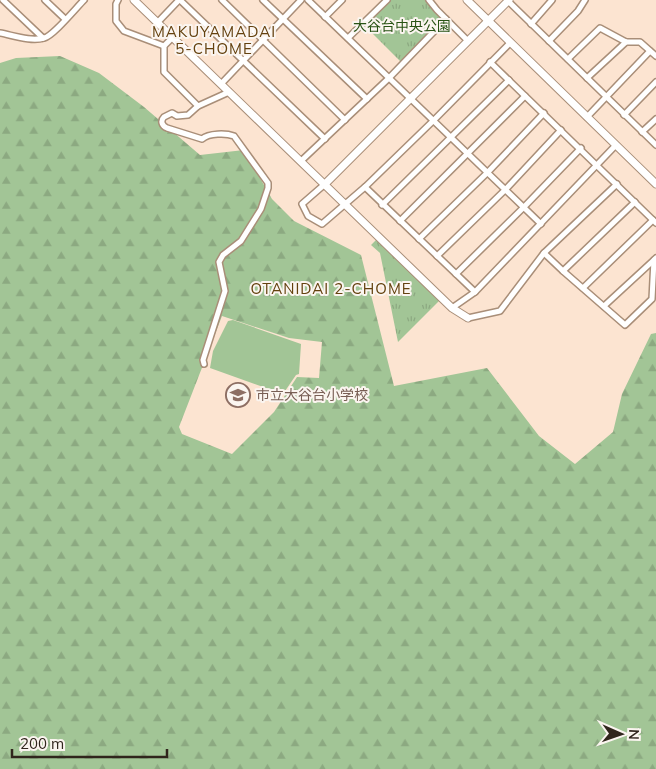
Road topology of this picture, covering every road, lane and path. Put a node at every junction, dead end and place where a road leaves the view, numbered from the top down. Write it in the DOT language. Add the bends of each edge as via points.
graph roads {
  1 [pos="3,0"];
  2 [pos="45,0"];
  3 [pos="84,0"];
  4 [pos="118,0"];
  5 [pos="134,0"];
  6 [pos="180,0"];
  7 [pos="222,0"];
  8 [pos="263,0"];
  9 [pos="301,0"];
  10 [pos="308,0"];
  11 [pos="342,0"];
  12 [pos="387,0"];
  13 [pos="429,0"];
  14 [pos="467,0"];
  15 [pos="508,0"];
  16 [pos="552,0"];
  17 [pos="585,0"];
  18 [pos="325,16"];
  19 [pos="65,19"];
  20 [pos="282,19"];
  21 [pos="446,19"];
  22 [pos="487,20"];
  23 [pos="158,22"];
  24 [pos="531,24"];
  25 [pos="0,33"];
  26 [pos="173,37"];
  27 [pos="44,38"];
  28 [pos="348,38"];
  29 [pos="263,39"];
  30 [pos="467,40"];
  31 [pos="549,41"];
  32 [pos="626,42"];
  33 [pos="510,43"];
  34 [pos="164,46"];
  35 [pos="650,51"];
  36 [pos="656,56"];
  37 [pos="568,59"];
  38 [pos="243,61"];
  39 [pos="490,62"];
  40 [pos="389,78"];
  41 [pos="587,78"];
  42 [pos="510,80"];
  43 [pos="656,82"];
  44 [pos="221,84"];
  45 [pos="229,92"];
  46 [pos="525,96"];
  47 [pos="606,98"];
  48 [pos="367,99"];
  49 [pos="412,99"];
  50 [pos="198,106"];
  51 [pos="544,113"];
  52 [pos="624,115"];
  53 [pos="587,117"];
  54 [pos="656,119"];
  55 [pos="345,120"];
  56 [pos="434,120"];
  57 [pos="561,130"];
  58 [pos="642,132"];
  59 [pos="451,136"];
  60 [pos="325,139"];
  61 [pos="616,146"];
  62 [pos="656,146"];
  63 [pos="581,148"];
  64 [pos="469,154"];
  65 [pos="301,161"];
  66 [pos="597,166"];
  67 [pos="488,172"];
  68 [pos="325,184"];
  69 [pos="617,184"];
  70 [pos="656,184"];
  71 [pos="365,187"];
  72 [pos="506,189"];
  73 [pos="635,202"];
  74 [pos="344,205"];
  75 [pos="382,205"];
  76 [pos="524,207"];
  77 [pos="400,221"];
  78 [pos="654,222"];
  79 [pos="541,224"];
  80 [pos="419,239"];
  81 [pos="544,253"];
  82 [pos="437,256"];
  83 [pos="655,259"];
  84 [pos="563,271"];
  85 [pos="456,274"];
  86 [pos="583,288"];
  87 [pos="474,292"];
  88 [pos="604,306"];
  89 [pos="452,308"];
  90 [pos="468,318"];
  91 [pos="204,364"];
  1 -- 27 [label="street"];
  2 -- 19 [label="street"];
  3 -- 19 [label="street"];
  4 -- 34 [label="street" via="116,21 124,31"];
  5 -- 23 [label="street"];
  6 -- 23 [label="street"];
  6 -- 38 [label="street"];
  7 -- 29 [label="street"];
  8 -- 20 [label="street"];
  9 -- 20 [label="street"];
  10 -- 18 [label="street"];
  11 -- 18 [label="street"];
  12 -- 28 [label="street"];
  13 -- 21 [label="street"];
  14 -- 22 [label="street"];
  15 -- 22 [label="street"];
  15 -- 24 [label="street"];
  16 -- 24 [label="street"];
  17 -- 31 [label="street"];
  18 -- 28 [label="street"];
  19 -- 27 [label="street"];
  20 -- 29 [label="street"];
  20 -- 48 [label="street"];
  21 -- 30 [label="street"];
  21 -- 40 [label="street"];
  22 -- 30 [label="street"];
  22 -- 33 [label="street"];
  23 -- 26 [label="street"];
  24 -- 31 [label="street"];
  25 -- 27 [label="street" via="16,38"];
  26 -- 34 [label="street"];
  26 -- 44 [label="street"];
  28 -- 40 [label="street"];
  29 -- 38 [label="street"];
  29 -- 55 [label="street"];
  30 -- 49 [label="street"];
  31 -- 37 [label="street"];
  32 -- 35 [label="street" via="640,42"];
  32 -- 37 [label="street" via="600,28"];
  32 -- 41 [label="street"];
  33 -- 39 [label="street"];
  33 -- 53 [label="street"];
  34 -- 50 [label="street" via="164,72"];
  35 -- 36 [label="street"];
  35 -- 47 [label="street"];
  37 -- 41 [label="street"];
  38 -- 44 [label="street"];
  38 -- 60 [label="street"];
  39 -- 42 [label="street"];
  39 -- 56 [label="street"];
  40 -- 48 [label="street"];
  40 -- 49 [label="street"];
  41 -- 47 [label="street"];
  42 -- 46 [label="street"];
  42 -- 59 [label="street"];
  43 -- 52 [label="street"];
  44 -- 45 [label="street"];
  45 -- 50 [label="street"];
  45 -- 65 [label="street"];
  46 -- 51 [label="street"];
  46 -- 64 [label="street"];
  47 -- 52 [label="street"];
  47 -- 53 [label="street"];
  48 -- 55 [label="street"];
  49 -- 56 [label="street"];
  49 -- 68 [label="street"];
  50 -- 91 [label="street" via="188,115 168,114 162,119 163,124 202,139 224,134 234,136 269,186 261,210 241,241 219,262 225,290"];
  51 -- 57 [label="street"];
  51 -- 67 [label="street"];
  52 -- 58 [label="street"];
  53 -- 61 [label="street"];
  54 -- 58 [label="street"];
  55 -- 60 [label="street"];
  56 -- 59 [label="street"];
  56 -- 71 [label="street"];
  57 -- 63 [label="street"];
  57 -- 72 [label="street"];
  58 -- 62 [label="street"];
  59 -- 64 [label="street"];
  59 -- 75 [label="street"];
  60 -- 65 [label="street"];
  61 -- 66 [label="street"];
  61 -- 70 [label="street"];
  63 -- 66 [label="street"];
  63 -- 76 [label="street"];
  64 -- 67 [label="street"];
  64 -- 77 [label="street"];
  65 -- 68 [label="street"];
  66 -- 69 [label="street"];
  66 -- 79 [label="street"];
  67 -- 72 [label="street"];
  67 -- 80 [label="street"];
  68 -- 74 [label="street"];
  68 -- 74 [label="street" via="302,204 308,216 322,224"];
  69 -- 73 [label="street"];
  69 -- 81 [label="street"];
  71 -- 74 [label="street"];
  71 -- 75 [label="street"];
  72 -- 76 [label="street"];
  72 -- 82 [label="street"];
  73 -- 78 [label="street"];
  73 -- 84 [label="street"];
  74 -- 89 [label="street"];
  75 -- 77 [label="street"];
  76 -- 79 [label="street"];
  76 -- 85 [label="street"];
  77 -- 80 [label="street"];
  78 -- 86 [label="street"];
  79 -- 87 [label="street"];
  80 -- 82 [label="street"];
  81 -- 84 [label="street"];
  81 -- 90 [label="street" via="500,311"];
  82 -- 85 [label="street"];
  83 -- 88 [label="street"];
  83 -- 88 [label="street" via="652,299 625,324"];
  84 -- 86 [label="street"];
  85 -- 87 [label="street"];
  86 -- 88 [label="street"];
  87 -- 89 [label="street"];
  89 -- 90 [label="street"];
}
